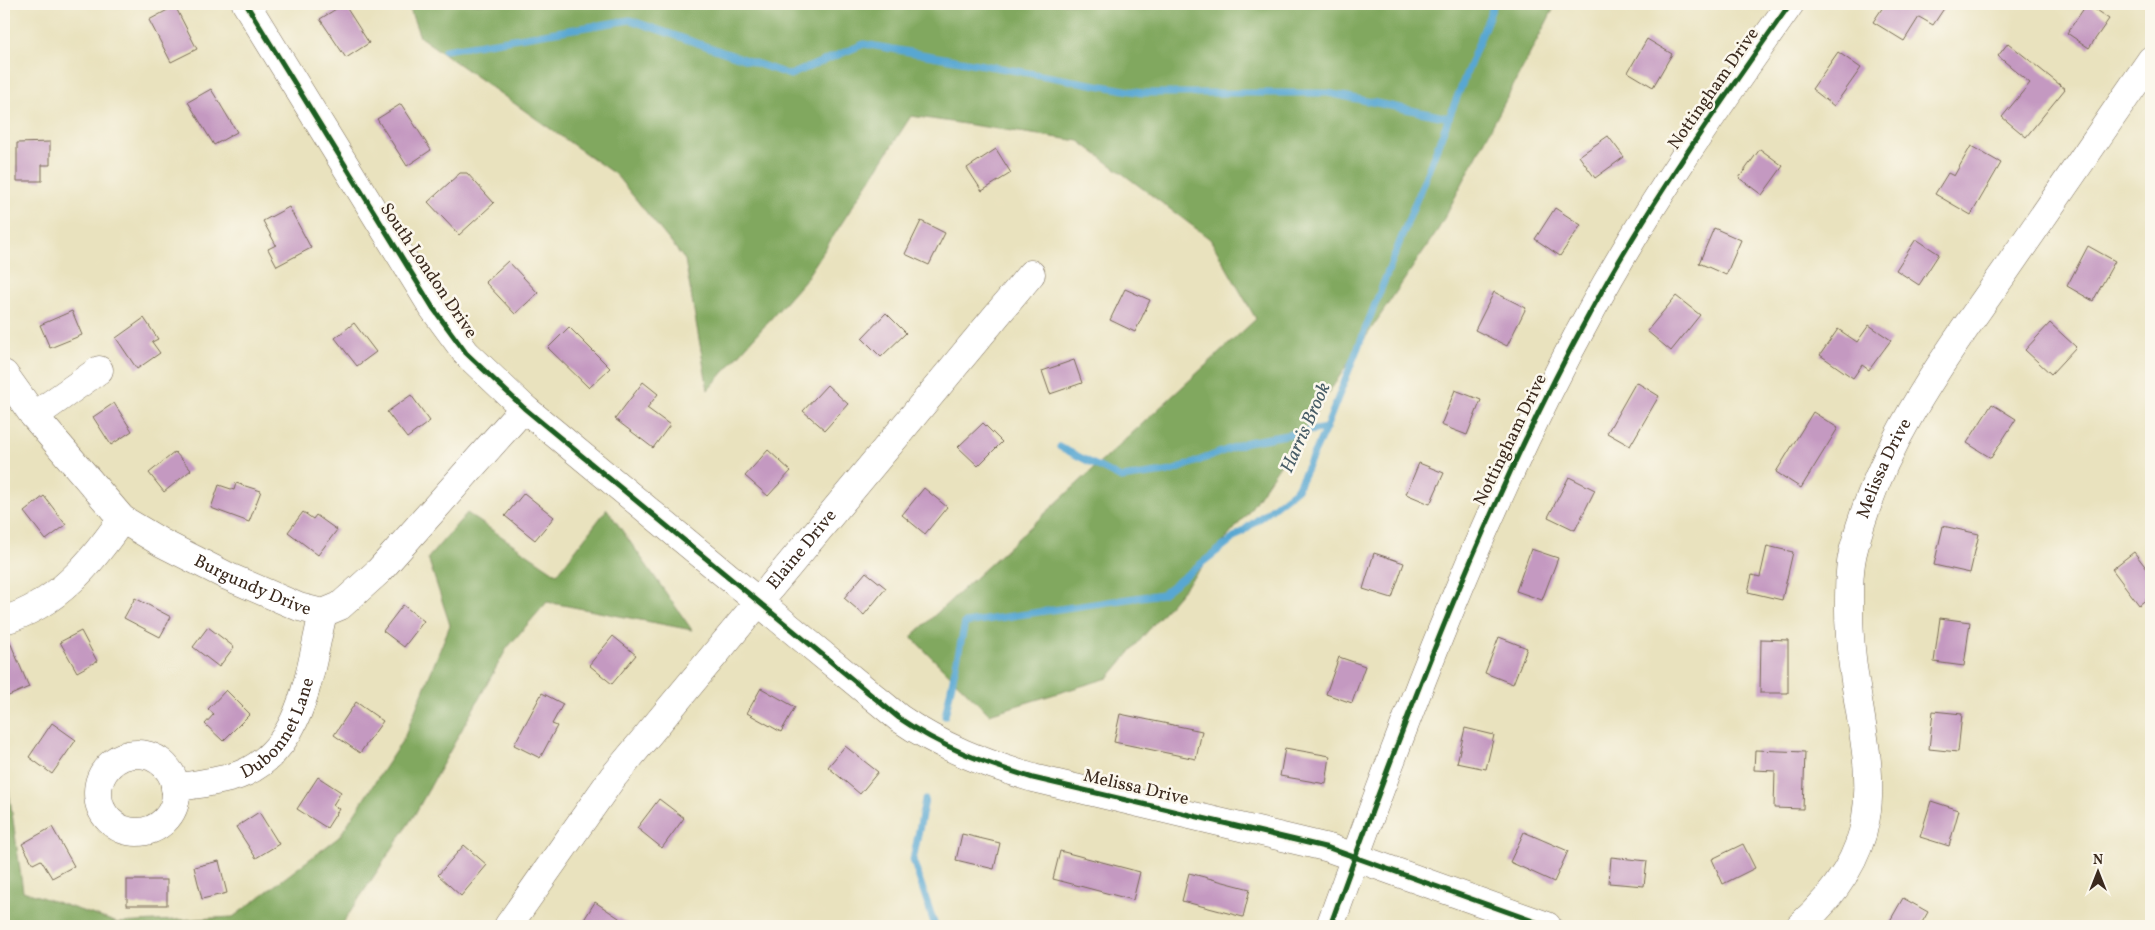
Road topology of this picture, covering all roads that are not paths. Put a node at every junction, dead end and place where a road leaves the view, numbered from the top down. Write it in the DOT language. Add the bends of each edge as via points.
graph roads {
  1 [pos="246,4"];
  2 [pos="1790,4"];
  3 [pos="2151,60"];
  4 [pos="1031,274"];
  5 [pos="99,370"];
  6 [pos="4,374"];
  7 [pos="524,408"];
  8 [pos="34,416"];
  9 [pos="122,518"];
  10 [pos="758,603"];
  11 [pos="323,613"];
  12 [pos="4,620"];
  13 [pos="175,788"];
  14 [pos="1356,856"];
  15 [pos="508,926"];
  16 [pos="1330,926"];
  17 [pos="1547,926"];
  18 [pos="1800,926"];
  1 -- 7 [label="street, South London Drive" via="433,308 466,352"];
  2 -- 14 [label="street, Nottingham Drive" via="1690,147 1638,229 1553,383 1457,592"];
  3 -- 18 [label="street, Melissa Drive" via="1942,363 1898,436 1864,510 1853,552 1848,628 1869,772 1870,802 1856,853 1821,908"];
  4 -- 10 [label="street, Elaine Drive"];
  5 -- 8 [label="street"];
  6 -- 8 [label="street, Burgundy Drive"];
  7 -- 10 [label="street, South London Drive"];
  7 -- 11 [label="street, Burgundy Drive" via="380,571 340,606"];
  8 -- 9 [label="street, Burgundy Drive"];
  9 -- 11 [label="street, Burgundy Drive" via="162,543 227,576 290,604"];
  9 -- 12 [label="street" via="103,547 60,590 39,605"];
  10 -- 14 [label="street, Melissa Drive" via="899,718 953,751 1033,778"];
  10 -- 15 [label="street, Elaine Drive" via="613,777"];
  11 -- 13 [label="street, Dubonnet Lane" via="307,688 289,731 276,748 260,764 240,774"];
  14 -- 16 [label="street, Nottingham Drive"];
  14 -- 17 [label="street, Melissa Drive"];
}
